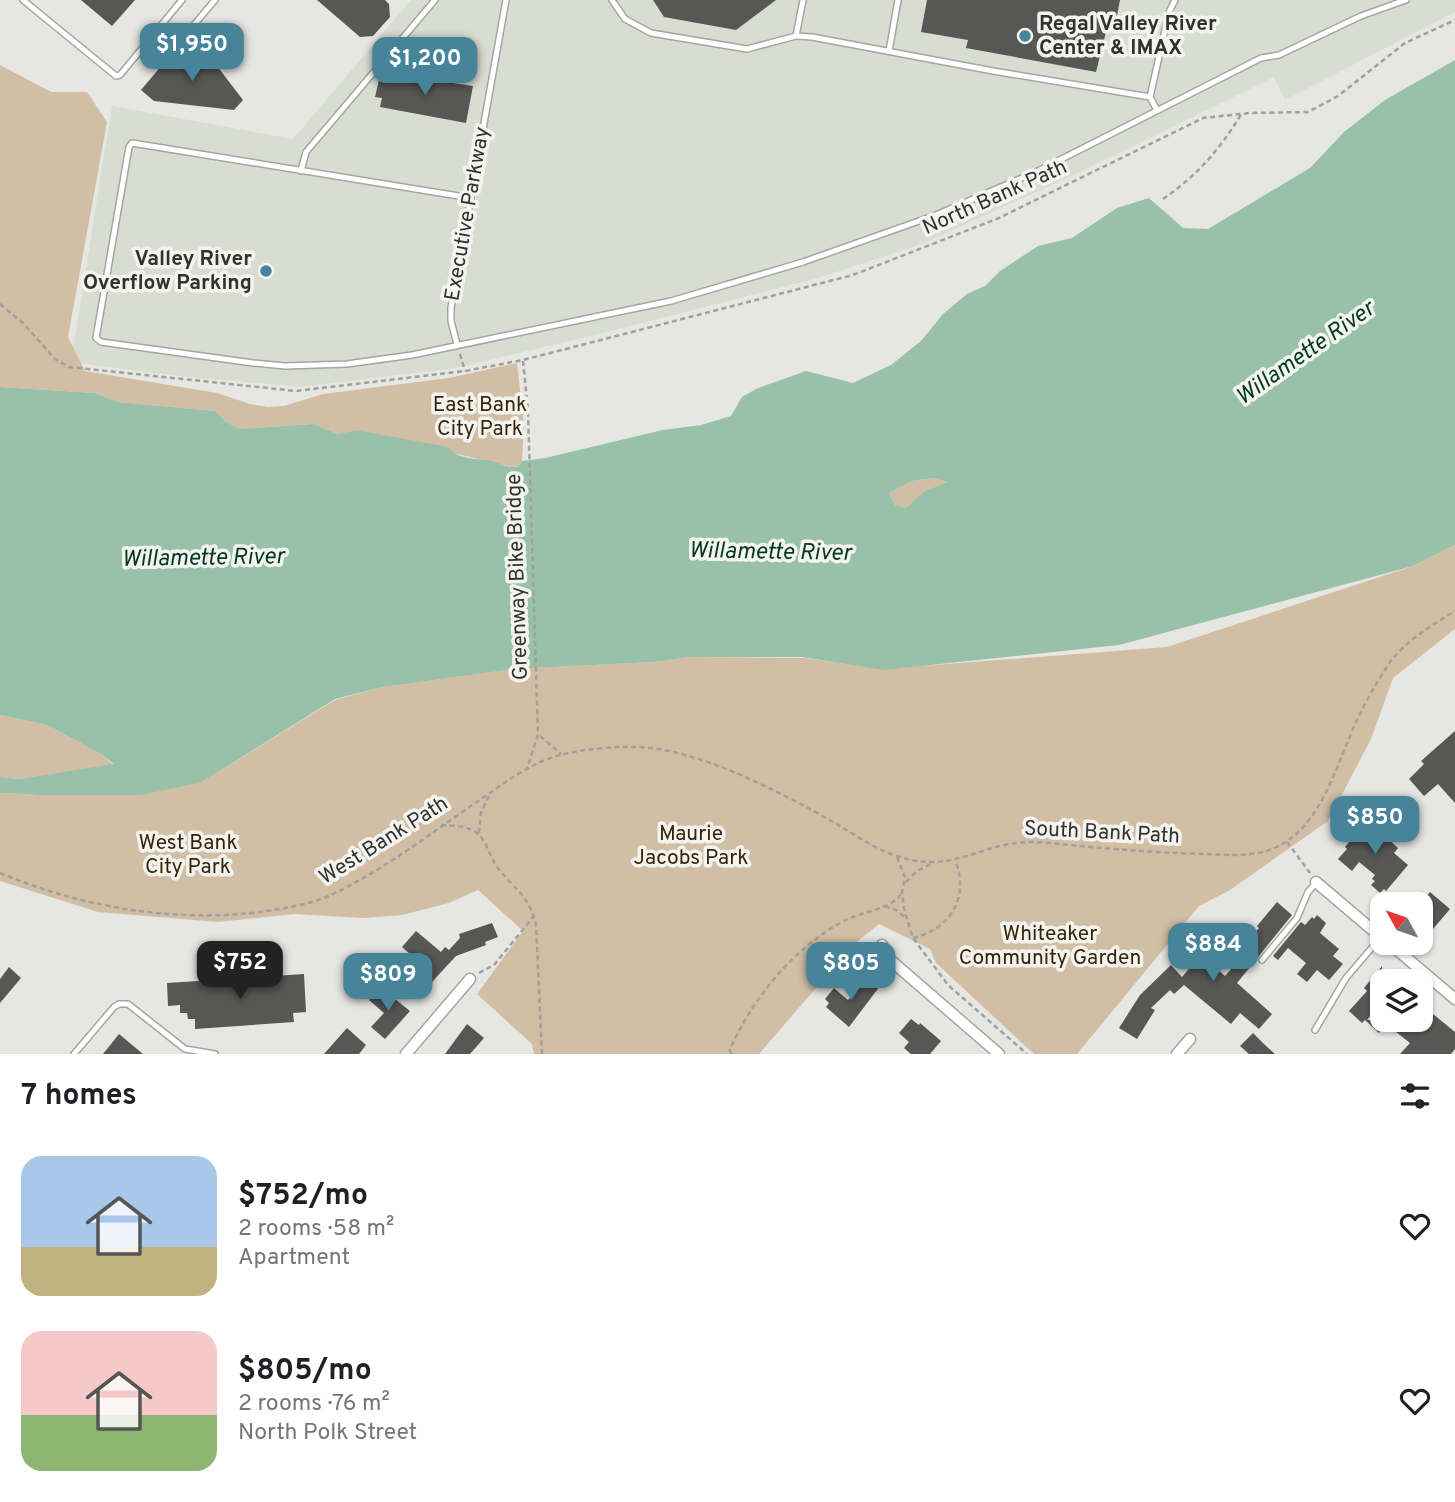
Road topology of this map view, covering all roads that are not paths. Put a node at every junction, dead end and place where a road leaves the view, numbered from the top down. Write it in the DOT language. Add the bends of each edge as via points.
graph roads {
  1 [pos="23,0"];
  2 [pos="182,0"];
  3 [pos="215,0"];
  4 [pos="435,0"];
  5 [pos="506,0"];
  6 [pos="612,0"];
  7 [pos="803,0"];
  8 [pos="898,0"];
  9 [pos="1175,0"];
  10 [pos="1406,0"];
  11 [pos="193,26"];
  12 [pos="796,36"];
  13 [pos="889,51"];
  14 [pos="1150,97"];
  15 [pos="1157,110"];
  16 [pos="301,171"];
  17 [pos="471,198"];
  18 [pos="457,344"];
  19 [pos="1317,882"];
  20 [pos="1370,927"];
  21 [pos="882,946"];
  22 [pos="1370,953"];
  23 [pos="1404,956"];
  24 [pos="1262,960"];
  25 [pos="470,979"];
  26 [pos="1455,999"];
  27 [pos="1315,1030"];
  28 [pos="1190,1039"];
  29 [pos="74,1054"];
  30 [pos="215,1054"];
  31 [pos="406,1054"];
  32 [pos="999,1054"];
  33 [pos="1177,1054"];
  1 -- 2 [label="lane" via="116,76"];
  3 -- 11 [label="lane"];
  4 -- 16 [label="lane" via="306,152"];
  5 -- 17 [label="lane, Executive Parkway"];
  6 -- 12 [label="lane" via="625,19 651,33 747,49"];
  7 -- 12 [label="lane"];
  8 -- 13 [label="lane"];
  9 -- 14 [label="lane"];
  10 -- 15 [label="lane" via="1279,55 1261,58"];
  12 -- 13 [label="lane"];
  13 -- 14 [label="lane"];
  14 -- 15 [label="lane"];
  15 -- 18 [label="lane" via="1038,171 870,240 702,293"];
  16 -- 17 [label="lane"];
  16 -- 18 [label="lane" via="131,144 97,340 285,366 380,360"];
  17 -- 18 [label="lane, Executive Parkway" via="451,314"];
  19 -- 20 [label="street"];
  19 -- 24 [label="lane" via="1297,918"];
  21 -- 32 [label="street" via="888,958"];
  22 -- 27 [label="lane" via="1346,978"];
  23 -- 26 [label="street"];
  25 -- 31 [label="street"];
  28 -- 33 [label="street"];
  29 -- 30 [label="lane" via="114,1006 123,1003 185,1049"];
}
